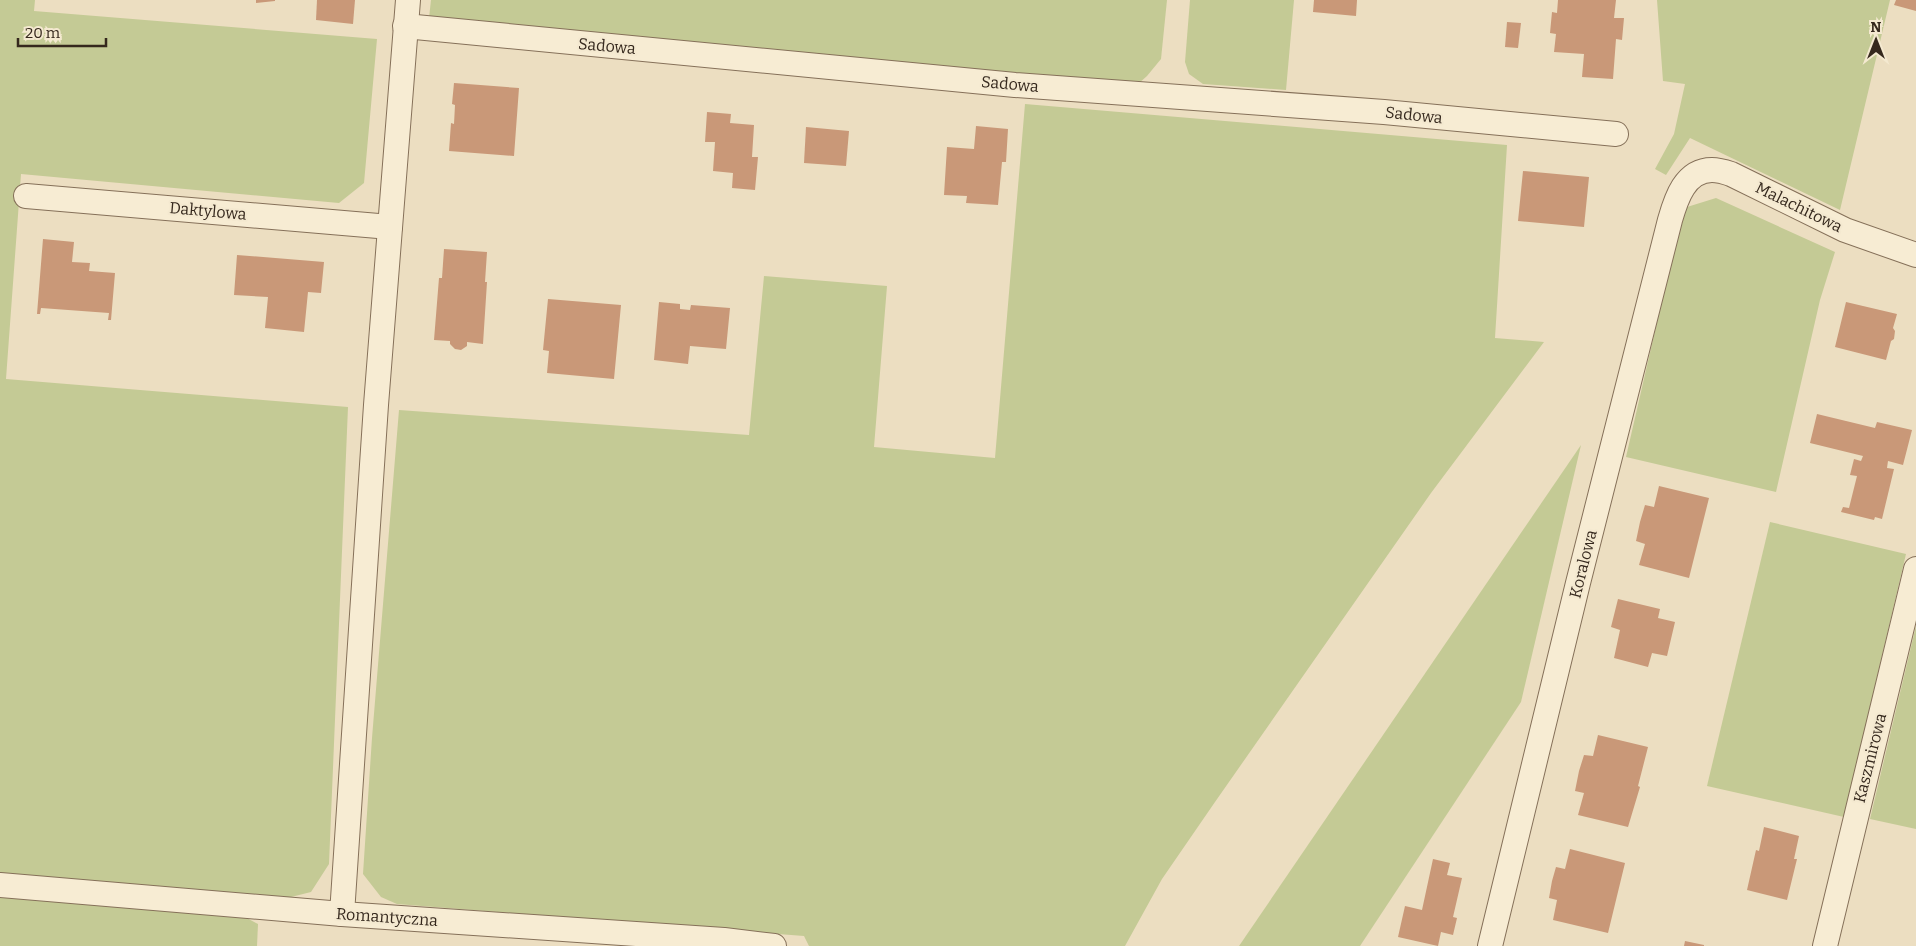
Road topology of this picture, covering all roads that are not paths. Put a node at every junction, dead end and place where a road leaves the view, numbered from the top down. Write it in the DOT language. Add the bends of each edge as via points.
graph roads {
  1 [pos="408,0"];
  2 [pos="405,26"];
  3 [pos="1616,134"];
  4 [pos="1684,184"];
  5 [pos="26,196"];
  6 [pos="390,227"];
  7 [pos="1916,255"];
  8 [pos="1916,569"];
  9 [pos="0,884"];
  10 [pos="342,914"];
  11 [pos="774,946"];
  12 [pos="1490,946"];
  13 [pos="1825,946"];
  1 -- 2 [label="street"];
  2 -- 3 [label="street, Sadowa" via="1015,85 1384,112"];
  2 -- 6 [label="street"];
  4 -- 7 [label="street, Malachitowa" via="1698,172 1712,170 1731,174 1845,230"];
  4 -- 12 [label="street, Koralowa" via="1670,220"];
  5 -- 6 [label="street, Daktylowa"];
  6 -- 10 [label="street"];
  8 -- 13 [label="street, Kaszmirowa"];
  9 -- 10 [label="street, Romantyczna"];
  10 -- 11 [label="street, Romantyczna"];
}
